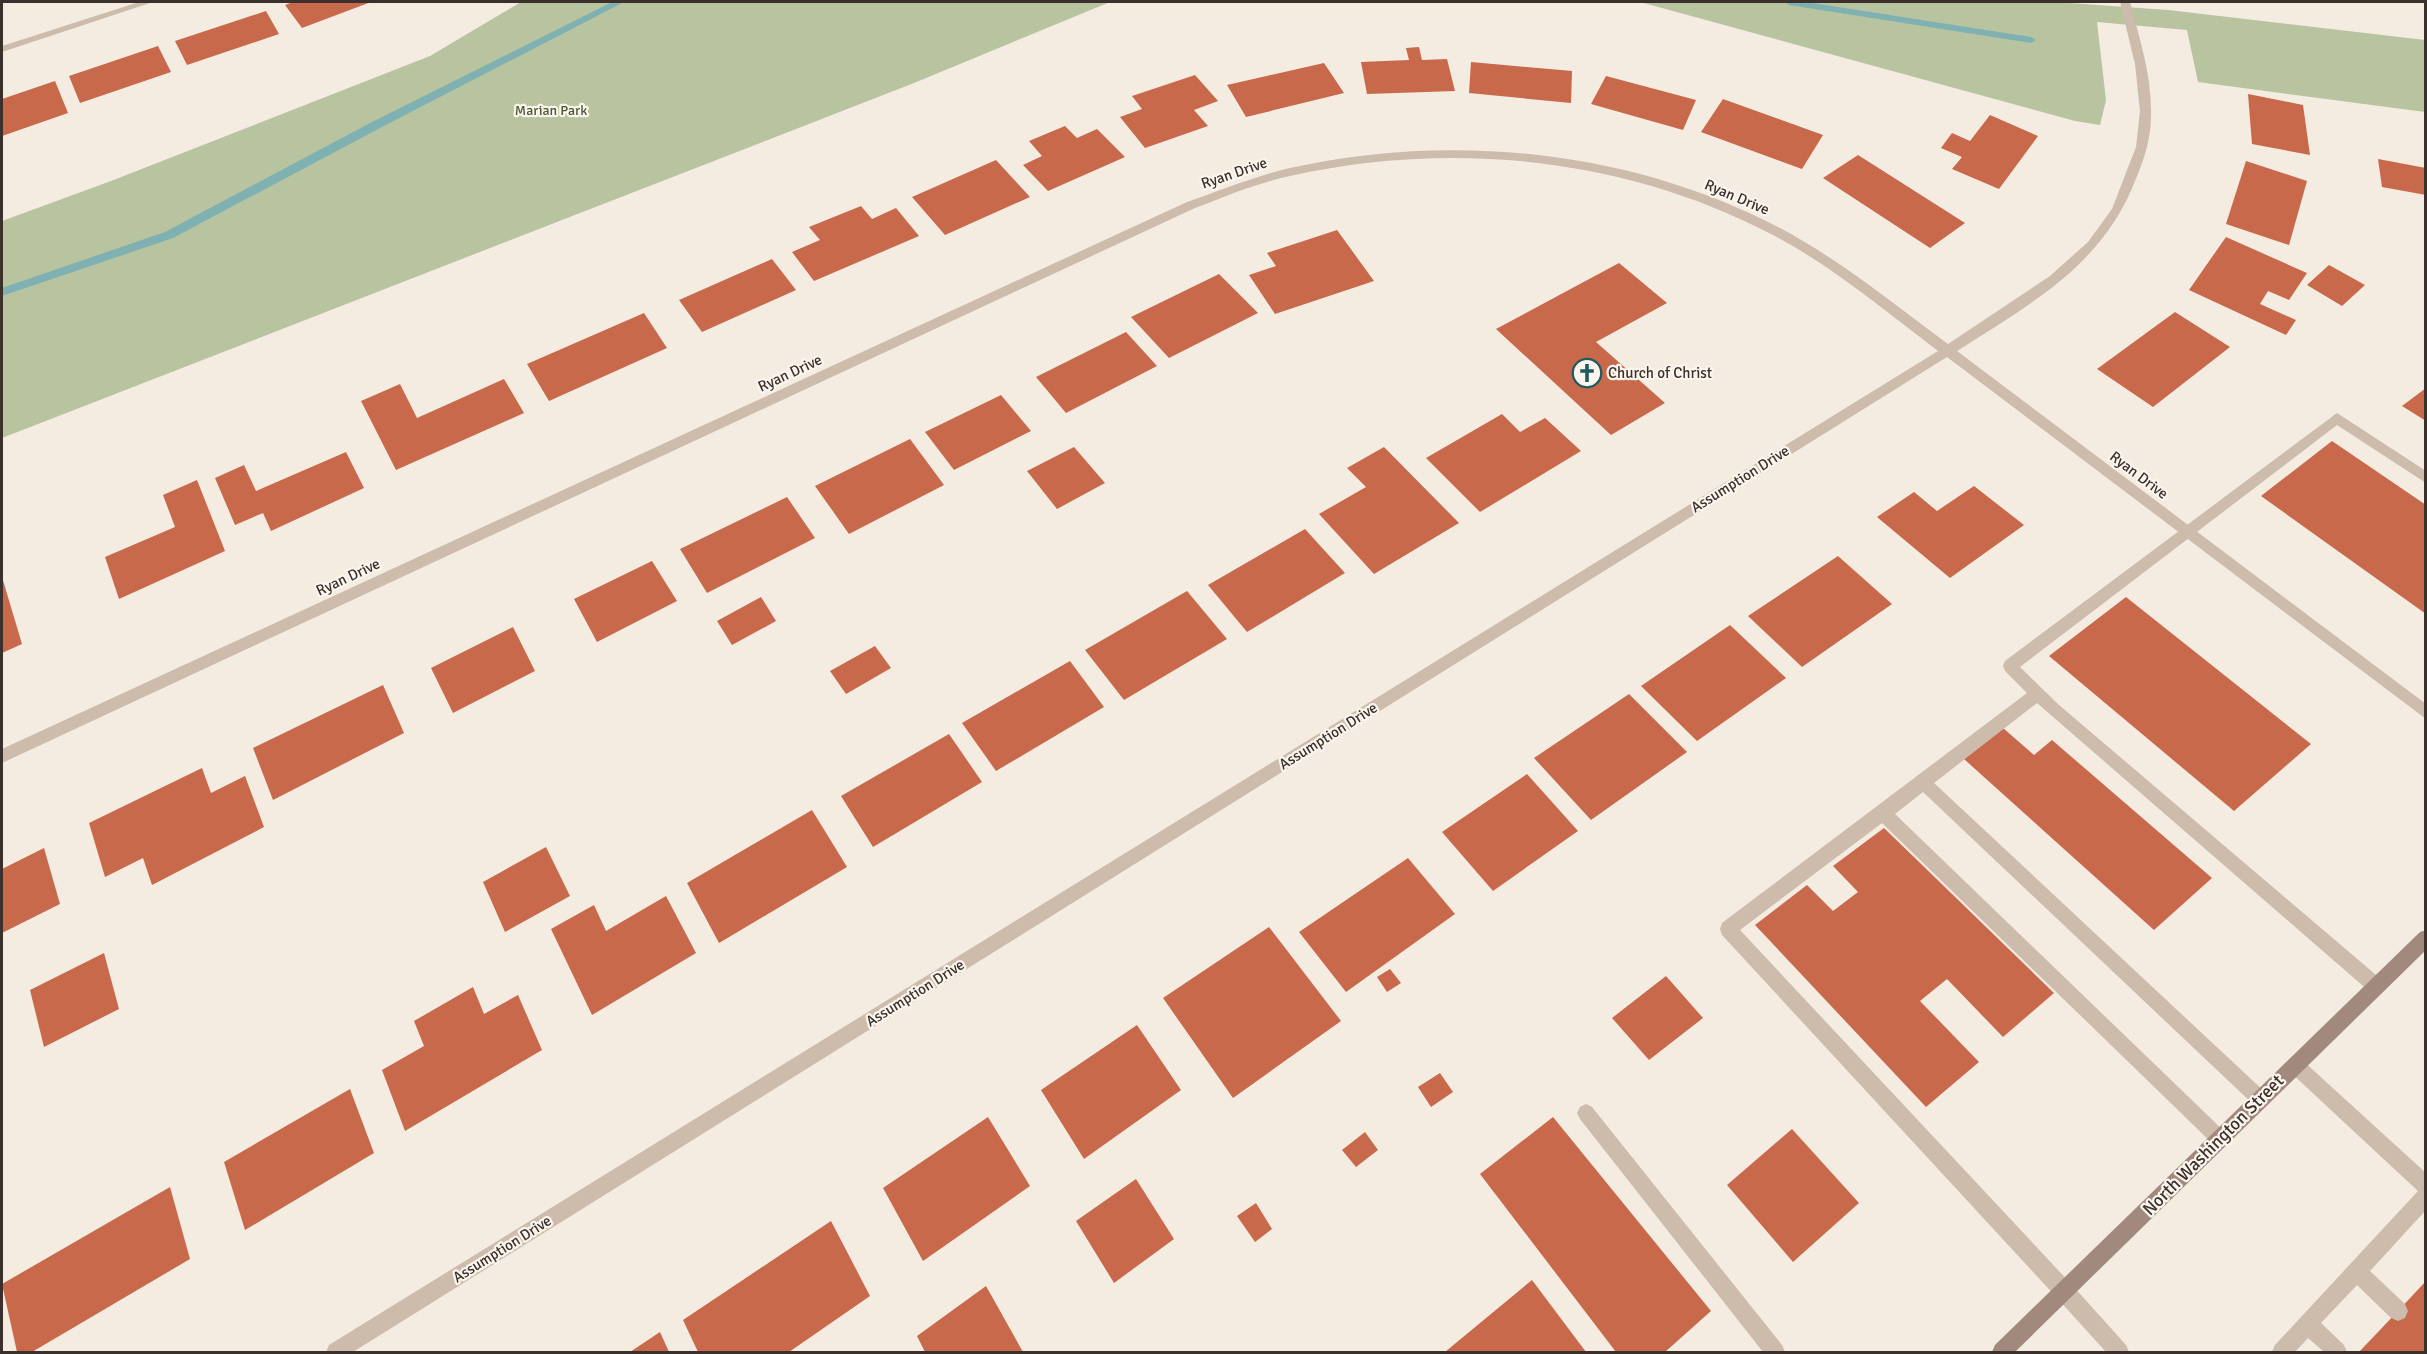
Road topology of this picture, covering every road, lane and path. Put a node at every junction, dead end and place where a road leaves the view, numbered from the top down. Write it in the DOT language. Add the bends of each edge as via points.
graph roads {
  1 [pos="148,2"];
  2 [pos="2125,2"];
  3 [pos="2,49"];
  4 [pos="1947,351"];
  5 [pos="2426,478"];
  6 [pos="2188,533"];
  7 [pos="2037,694"];
  8 [pos="2426,713"];
  9 [pos="2,756"];
  10 [pos="1923,782"];
  11 [pos="1883,813"];
  12 [pos="2426,938"];
  13 [pos="2376,986"];
  14 [pos="2295,1065"];
  15 [pos="2260,1099"];
  16 [pos="1586,1113"];
  17 [pos="2220,1139"];
  18 [pos="2426,1186"];
  19 [pos="2426,1196"];
  20 [pos="2356,1271"];
  21 [pos="2065,1292"];
  22 [pos="2398,1311"];
  23 [pos="2308,1324"];
  24 [pos="336,1353"];
  25 [pos="1775,1353"];
  26 [pos="2002,1353"];
  27 [pos="2119,1353"];
  28 [pos="2282,1353"];
  29 [pos="2337,1353"];
  1 -- 3 [label="street"];
  2 -- 4 [label="street, Assumption Drive" via="2145,93 2145,128 2126,192 2109,224 2083,253 2020,304"];
  4 -- 6 [label="street, Ryan Drive"];
  4 -- 9 [label="street, Ryan Drive" via="1826,262 1774,231 1659,185 1550,160 1449,152 1401,154 1290,172 1191,206"];
  4 -- 24 [label="street, Assumption Drive"];
  5 -- 6 [label="street" via="2337,418"];
  6 -- 7 [label="street" via="2010,666"];
  6 -- 8 [label="street, Ryan Drive"];
  7 -- 10 [label="street"];
  7 -- 13 [label="street"];
  10 -- 11 [label="street"];
  10 -- 15 [label="street"];
  11 -- 17 [label="street"];
  11 -- 21 [label="street" via="1728,929"];
  12 -- 13 [label="main road, North Washington Street"];
  13 -- 14 [label="main road, North Washington Street"];
  14 -- 15 [label="main road, North Washington Street"];
  14 -- 18 [label="street"];
  15 -- 17 [label="main road, North Washington Street"];
  16 -- 25 [label="street"];
  17 -- 21 [label="main road, North Washington Street"];
  19 -- 20 [label="street"];
  20 -- 22 [label="street"];
  20 -- 23 [label="street"];
  21 -- 26 [label="main road, North Washington Street"];
  21 -- 27 [label="street"];
  23 -- 28 [label="street"];
  23 -- 29 [label="street"];
}
